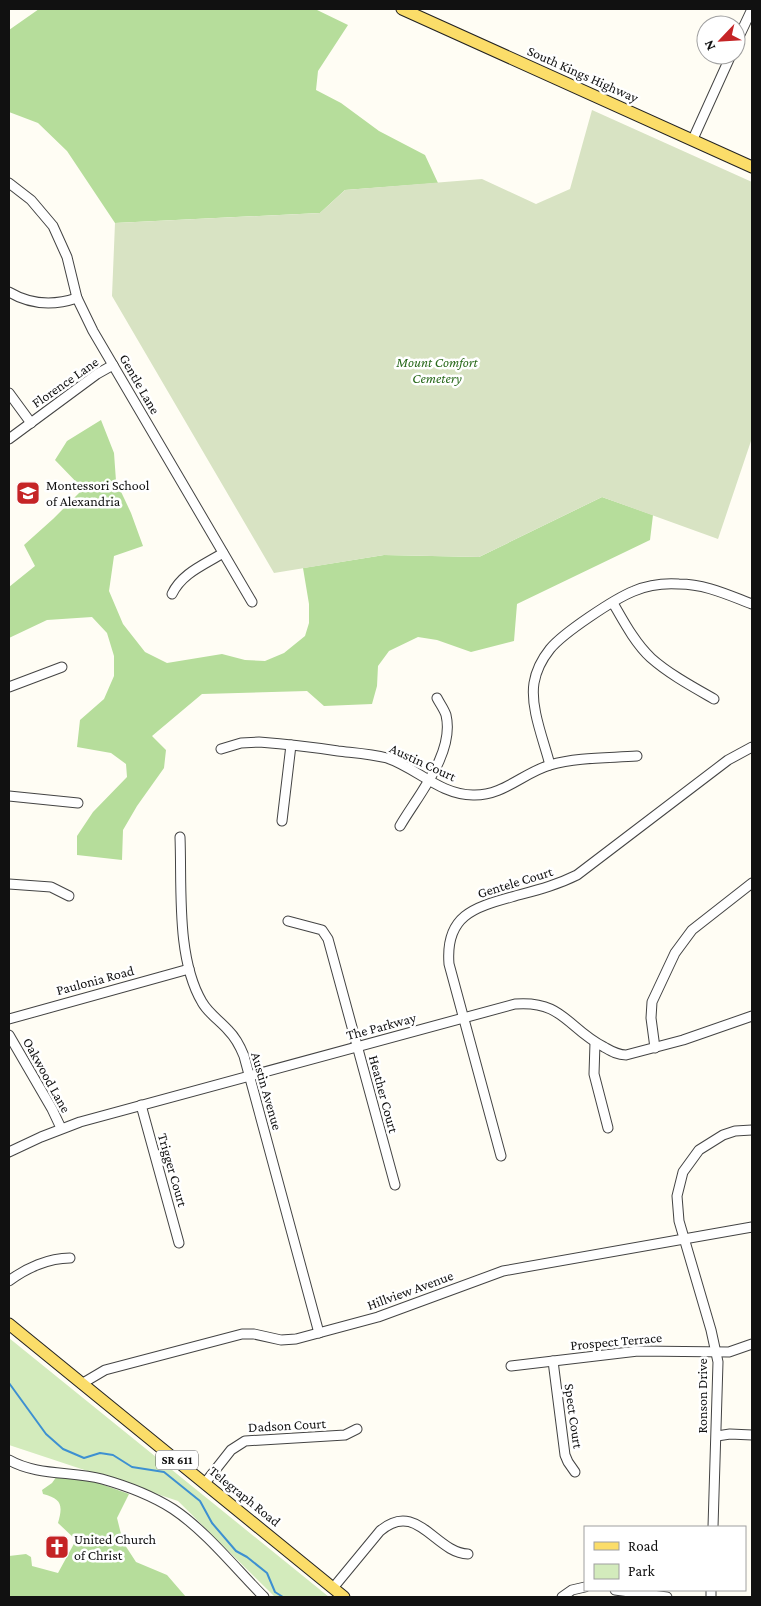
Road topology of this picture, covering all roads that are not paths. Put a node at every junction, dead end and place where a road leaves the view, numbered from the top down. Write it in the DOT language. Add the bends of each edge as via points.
graph roads {
  1 [pos="402,9"];
  2 [pos="752,9"];
  3 [pos="746,22"];
  4 [pos="726,65"];
  5 [pos="693,139"];
  6 [pos="752,167"];
  7 [pos="9,182"];
  8 [pos="9,292"];
  9 [pos="77,298"];
  10 [pos="113,365"];
  11 [pos="9,393"];
  12 [pos="31,423"];
  13 [pos="9,439"];
  14 [pos="223,553"];
  15 [pos="172,594"];
  16 [pos="252,602"];
  17 [pos="613,603"];
  18 [pos="752,604"];
  19 [pos="62,667"];
  20 [pos="9,687"];
  21 [pos="437,698"];
  22 [pos="714,699"];
  23 [pos="291,745"];
  24 [pos="752,747"];
  25 [pos="221,748"];
  26 [pos="637,756"];
  27 [pos="550,765"];
  28 [pos="428,780"];
  29 [pos="9,796"];
  30 [pos="78,803"];
  31 [pos="282,821"];
  32 [pos="400,826"];
  33 [pos="180,837"];
  34 [pos="752,883"];
  35 [pos="9,884"];
  36 [pos="69,896"];
  37 [pos="288,921"];
  38 [pos="190,969"];
  39 [pos="752,1016"];
  40 [pos="464,1018"];
  41 [pos="9,1019"];
  42 [pos="9,1035"];
  43 [pos="595,1043"];
  44 [pos="357,1047"];
  45 [pos="655,1048"];
  46 [pos="249,1076"];
  47 [pos="141,1105"];
  48 [pos="61,1128"];
  49 [pos="608,1128"];
  50 [pos="752,1130"];
  51 [pos="9,1152"];
  52 [pos="501,1156"];
  53 [pos="395,1185"];
  54 [pos="752,1227"];
  55 [pos="684,1239"];
  56 [pos="179,1243"];
  57 [pos="70,1258"];
  58 [pos="9,1281"];
  59 [pos="9,1324"];
  60 [pos="319,1333"];
  61 [pos="752,1344"];
  62 [pos="716,1352"];
  63 [pos="553,1361"];
  64 [pos="511,1366"];
  65 [pos="82,1384"];
  66 [pos="357,1429"];
  67 [pos="752,1435"];
  68 [pos="717,1436"];
  69 [pos="9,1460"];
  70 [pos="575,1472"];
  71 [pos="205,1483"];
  72 [pos="713,1526"];
  73 [pos="468,1554"];
  74 [pos="584,1587"];
  75 [pos="333,1588"];
  76 [pos="622,1591"];
  77 [pos="264,1597"];
  78 [pos="344,1597"];
  79 [pos="562,1597"];
  80 [pos="667,1597"];
  1 -- 5 [label="main road, South Kings Highway"];
  2 -- 3 [label="street"];
  4 -- 5 [label="street"];
  5 -- 6 [label="main road, South Kings Highway"];
  7 -- 9 [label="street, Gentle Lane" via="31,200 53,226 67,256"];
  8 -- 9 [label="street" via="29,301 52,304"];
  9 -- 10 [label="street, Gentle Lane"];
  10 -- 12 [label="street, Florence Lane"];
  10 -- 14 [label="street, Gentle Lane"];
  11 -- 12 [label="street"];
  12 -- 13 [label="street, Florence Lane"];
  14 -- 15 [label="street" via="186,576"];
  14 -- 16 [label="street, Gentle Lane"];
  17 -- 18 [label="street" via="641,589 660,584 680,584 708,588"];
  17 -- 22 [label="street" via="651,658"];
  17 -- 27 [label="street" via="558,640 538,668 534,699"];
  19 -- 20 [label="street"];
  21 -- 28 [label="street" via="446,717 446,736 442,753"];
  23 -- 25 [label="street, Austin Court" via="250,742"];
  23 -- 28 [label="street, Austin Court" via="376,756 398,762"];
  23 -- 31 [label="street"];
  24 -- 40 [label="street, Gentele Court" via="728,760 577,875 550,887 483,905 464,916 452,934 448,953"];
  26 -- 27 [label="street, Austin Court"];
  27 -- 28 [label="street, Austin Court" via="501,790 479,795 458,793"];
  28 -- 32 [label="street"];
  29 -- 30 [label="street"];
  33 -- 38 [label="street, Austin Avenue" via="184,938"];
  34 -- 45 [label="street" via="692,930 675,953 652,1002"];
  35 -- 36 [label="street" via="51,887"];
  37 -- 44 [label="street, Heather Court" via="322,930 328,940"];
  38 -- 41 [label="street, Paulonia Road"];
  38 -- 46 [label="street, Austin Avenue" via="205,1007 228,1030 240,1048"];
  39 -- 45 [label="street, The Parkway"];
  40 -- 43 [label="street, The Parkway" via="515,1004 534,1004 562,1014"];
  40 -- 44 [label="street, The Parkway"];
  40 -- 52 [label="street, Gentele Court"];
  42 -- 48 [label="street, Oakwood Lane"];
  43 -- 45 [label="street, The Parkway" via="618,1055"];
  43 -- 49 [label="street" via="594,1074"];
  44 -- 46 [label="street, The Parkway"];
  44 -- 53 [label="street, Heather Court"];
  46 -- 47 [label="street, The Parkway"];
  46 -- 60 [label="street, Austin Avenue"];
  47 -- 48 [label="street, The Parkway"];
  47 -- 56 [label="street, Trigger Court"];
  48 -- 51 [label="street, The Parkway"];
  50 -- 55 [label="street, Ronson Drive" via="729,1133 715,1139 699,1150 688,1164 680,1178 677,1196 677,1213"];
  54 -- 55 [label="street, Hillview Avenue"];
  55 -- 60 [label="street, Hillview Avenue" via="503,1272 378,1317"];
  55 -- 62 [label="street, Ronson Drive"];
  57 -- 58 [label="street" via="45,1262"];
  59 -- 65 [label="main road, Telegraph Road / SR 611"];
  60 -- 65 [label="street, Hillview Avenue" via="281,1340 242,1334 105,1370"];
  61 -- 62 [label="street, Prospect Terrace" via="730,1352"];
  62 -- 63 [label="street, Prospect Terrace" via="638,1350"];
  62 -- 68 [label="street, Ronson Drive"];
  63 -- 64 [label="street, Prospect Terrace"];
  63 -- 70 [label="street, Spect Court" via="566,1455"];
  65 -- 71 [label="main road, Telegraph Road / SR 611"];
  66 -- 71 [label="street, Dadson Court" via="345,1435 244,1440 231,1450"];
  67 -- 68 [label="street"];
  68 -- 72 [label="street, Ronson Drive"];
  69 -- 77 [label="street" via="29,1468 102,1479 162,1503 199,1530"];
  71 -- 75 [label="main road, Telegraph Road / SR 611"];
  73 -- 75 [label="street" via="452,1550 417,1524 397,1522 380,1531"];
  74 -- 79 [label="street"];
  75 -- 78 [label="main road, Telegraph Road / SR 611"];
  76 -- 80 [label="street"];
}
